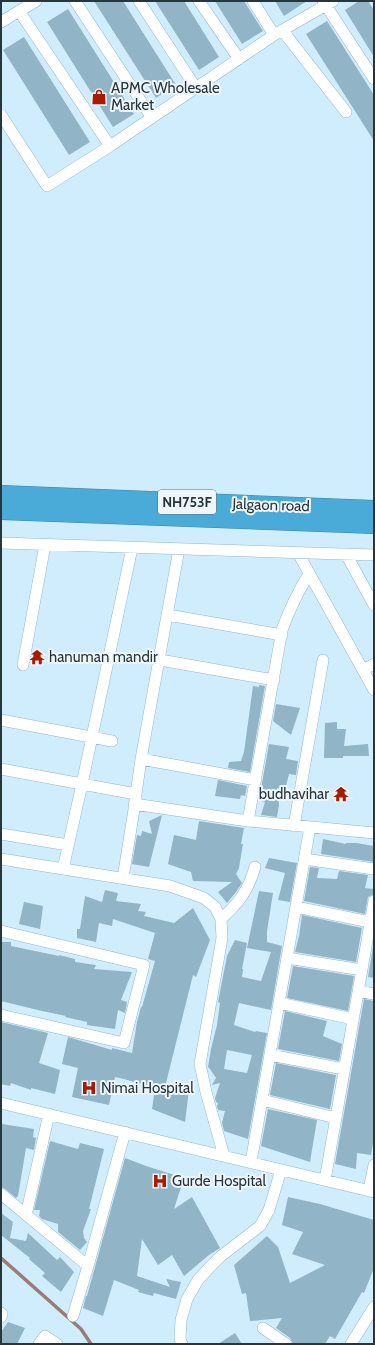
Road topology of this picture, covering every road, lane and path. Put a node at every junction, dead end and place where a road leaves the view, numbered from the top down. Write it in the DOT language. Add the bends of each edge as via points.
graph roads {
  1 [pos="36,1"];
  2 [pos="75,1"];
  3 [pos="139,1"];
  4 [pos="199,1"];
  5 [pos="253,1"];
  6 [pos="327,3"];
  7 [pos="19,11"];
  8 [pos="1,22"];
  9 [pos="278,32"];
  10 [pos="239,59"];
  11 [pos="374,79"];
  12 [pos="196,88"];
  13 [pos="346,112"];
  14 [pos="1,115"];
  15 [pos="152,118"];
  16 [pos="110,146"];
  17 [pos="1,494"];
  18 [pos="374,509"];
  19 [pos="1,511"];
  20 [pos="374,525"];
  21 [pos="1,543"];
  22 [pos="45,545"];
  23 [pos="132,548"];
  24 [pos="179,549"];
  25 [pos="298,552"];
  26 [pos="346,554"];
  27 [pos="374,555"];
  28 [pos="310,574"];
  29 [pos="374,605"];
  30 [pos="168,615"];
  31 [pos="282,635"];
  32 [pos="160,660"];
  33 [pos="323,660"];
  34 [pos="374,664"];
  35 [pos="24,665"];
  36 [pos="363,670"];
  37 [pos="274,680"];
  38 [pos="374,690"];
  39 [pos="1,720"];
  40 [pos="92,738"];
  41 [pos="112,741"];
  42 [pos="141,759"];
  43 [pos="1,769"];
  44 [pos="256,780"];
  45 [pos="82,784"];
  46 [pos="135,799"];
  47 [pos="248,821"];
  48 [pos="294,826"];
  49 [pos="310,827"];
  50 [pos="374,833"];
  51 [pos="1,834"];
  52 [pos="68,845"];
  53 [pos="1,859"];
  54 [pos="304,859"];
  55 [pos="255,867"];
  56 [pos="63,869"];
  57 [pos="374,869"];
  58 [pos="123,878"];
  59 [pos="374,901"];
  60 [pos="296,907"];
  61 [pos="221,920"];
  62 [pos="370,922"];
  63 [pos="1,931"];
  64 [pos="287,958"];
  65 [pos="362,970"];
  66 [pos="358,991"];
  67 [pos="374,994"];
  68 [pos="279,1003"];
  69 [pos="1,1015"];
  70 [pos="353,1018"];
  71 [pos="270,1055"];
  72 [pos="344,1069"];
  73 [pos="262,1100"];
  74 [pos="1,1103"];
  75 [pos="49,1114"];
  76 [pos="336,1118"];
  77 [pos="125,1132"];
  78 [pos="224,1156"];
  79 [pos="251,1162"];
  80 [pos="374,1165"];
  81 [pos="281,1170"];
  82 [pos="325,1180"];
  83 [pos="372,1191"];
  84 [pos="1,1194"];
  85 [pos="26,1215"];
  86 [pos="88,1266"];
  87 [pos="374,1307"];
  88 [pos="1,1312"];
  89 [pos="74,1316"];
  90 [pos="1,1317"];
  91 [pos="263,1328"];
  92 [pos="40,1344"];
  93 [pos="58,1344"];
  94 [pos="182,1344"];
  95 [pos="286,1344"];
  96 [pos="351,1344"];
  1 -- 7 [label="street"];
  2 -- 15 [label="street"];
  3 -- 12 [label="street"];
  4 -- 10 [label="street"];
  5 -- 9 [label="street"];
  6 -- 9 [label="street"];
  6 -- 11 [label="street"];
  7 -- 8 [label="street"];
  7 -- 16 [label="street"];
  9 -- 10 [label="street"];
  9 -- 13 [label="street"];
  10 -- 12 [label="street"];
  12 -- 15 [label="street"];
  14 -- 16 [label="street" via="47,186"];
  15 -- 16 [label="street"];
  17 -- 18 [label="highway, Jalgaon road / NH753F"];
  19 -- 20 [label="highway, Jalgaon road / NH753F"];
  21 -- 22 [label="street"];
  22 -- 23 [label="street"];
  22 -- 35 [label="street"];
  23 -- 24 [label="street"];
  23 -- 40 [label="street"];
  24 -- 25 [label="street"];
  24 -- 30 [label="street"];
  25 -- 26 [label="street"];
  25 -- 28 [label="street"];
  26 -- 27 [label="street"];
  26 -- 29 [label="street"];
  28 -- 31 [label="street" via="288,612"];
  28 -- 36 [label="street"];
  30 -- 31 [label="street"];
  30 -- 32 [label="street"];
  31 -- 37 [label="street"];
  32 -- 37 [label="street"];
  32 -- 42 [label="street"];
  33 -- 48 [label="street"];
  34 -- 36 [label="street"];
  36 -- 38 [label="street"];
  37 -- 44 [label="street"];
  39 -- 40 [label="street"];
  40 -- 41 [label="street"];
  40 -- 45 [label="street"];
  42 -- 44 [label="street"];
  42 -- 46 [label="street"];
  43 -- 45 [label="street"];
  44 -- 47 [label="street"];
  45 -- 46 [label="street"];
  45 -- 52 [label="street"];
  46 -- 47 [label="street"];
  46 -- 58 [label="street"];
  47 -- 48 [label="street"];
  48 -- 49 [label="street"];
  49 -- 50 [label="street"];
  49 -- 54 [label="street"];
  51 -- 52 [label="street"];
  52 -- 56 [label="street"];
  53 -- 56 [label="street"];
  54 -- 57 [label="street"];
  54 -- 60 [label="street"];
  55 -- 61 [label="street" via="243,896"];
  56 -- 58 [label="street"];
  58 -- 61 [label="street" via="170,886 204,898 215,907"];
  59 -- 62 [label="street"];
  60 -- 62 [label="street"];
  60 -- 64 [label="street"];
  61 -- 78 [label="street" via="222,938 200,1064"];
  62 -- 65 [label="street"];
  63 -- 69 [label="street" via="144,965 124,1043"];
  64 -- 65 [label="street"];
  64 -- 68 [label="street"];
  65 -- 66 [label="street"];
  66 -- 67 [label="street"];
  66 -- 70 [label="street"];
  68 -- 70 [label="street"];
  68 -- 71 [label="street"];
  70 -- 72 [label="street"];
  71 -- 72 [label="street"];
  71 -- 73 [label="street"];
  72 -- 76 [label="street"];
  73 -- 76 [label="street"];
  73 -- 79 [label="street"];
  74 -- 75 [label="street"];
  75 -- 77 [label="street"];
  75 -- 85 [label="street"];
  76 -- 82 [label="street"];
  77 -- 78 [label="street"];
  77 -- 86 [label="street"];
  78 -- 79 [label="street"];
  79 -- 81 [label="street"];
  80 -- 83 [label="street"];
  81 -- 82 [label="street"];
  81 -- 94 [label="street" via="269,1210 260,1226 209,1268 198,1280 187,1299 181,1320"];
  82 -- 83 [label="street"];
  84 -- 85 [label="street"];
  85 -- 86 [label="street"];
  86 -- 89 [label="street"];
  87 -- 96 [label="street"];
  88 -- 90 [label="street"];
  91 -- 95 [label="street"];
  92 -- 93 [label="street" via="45,1336"];
}
